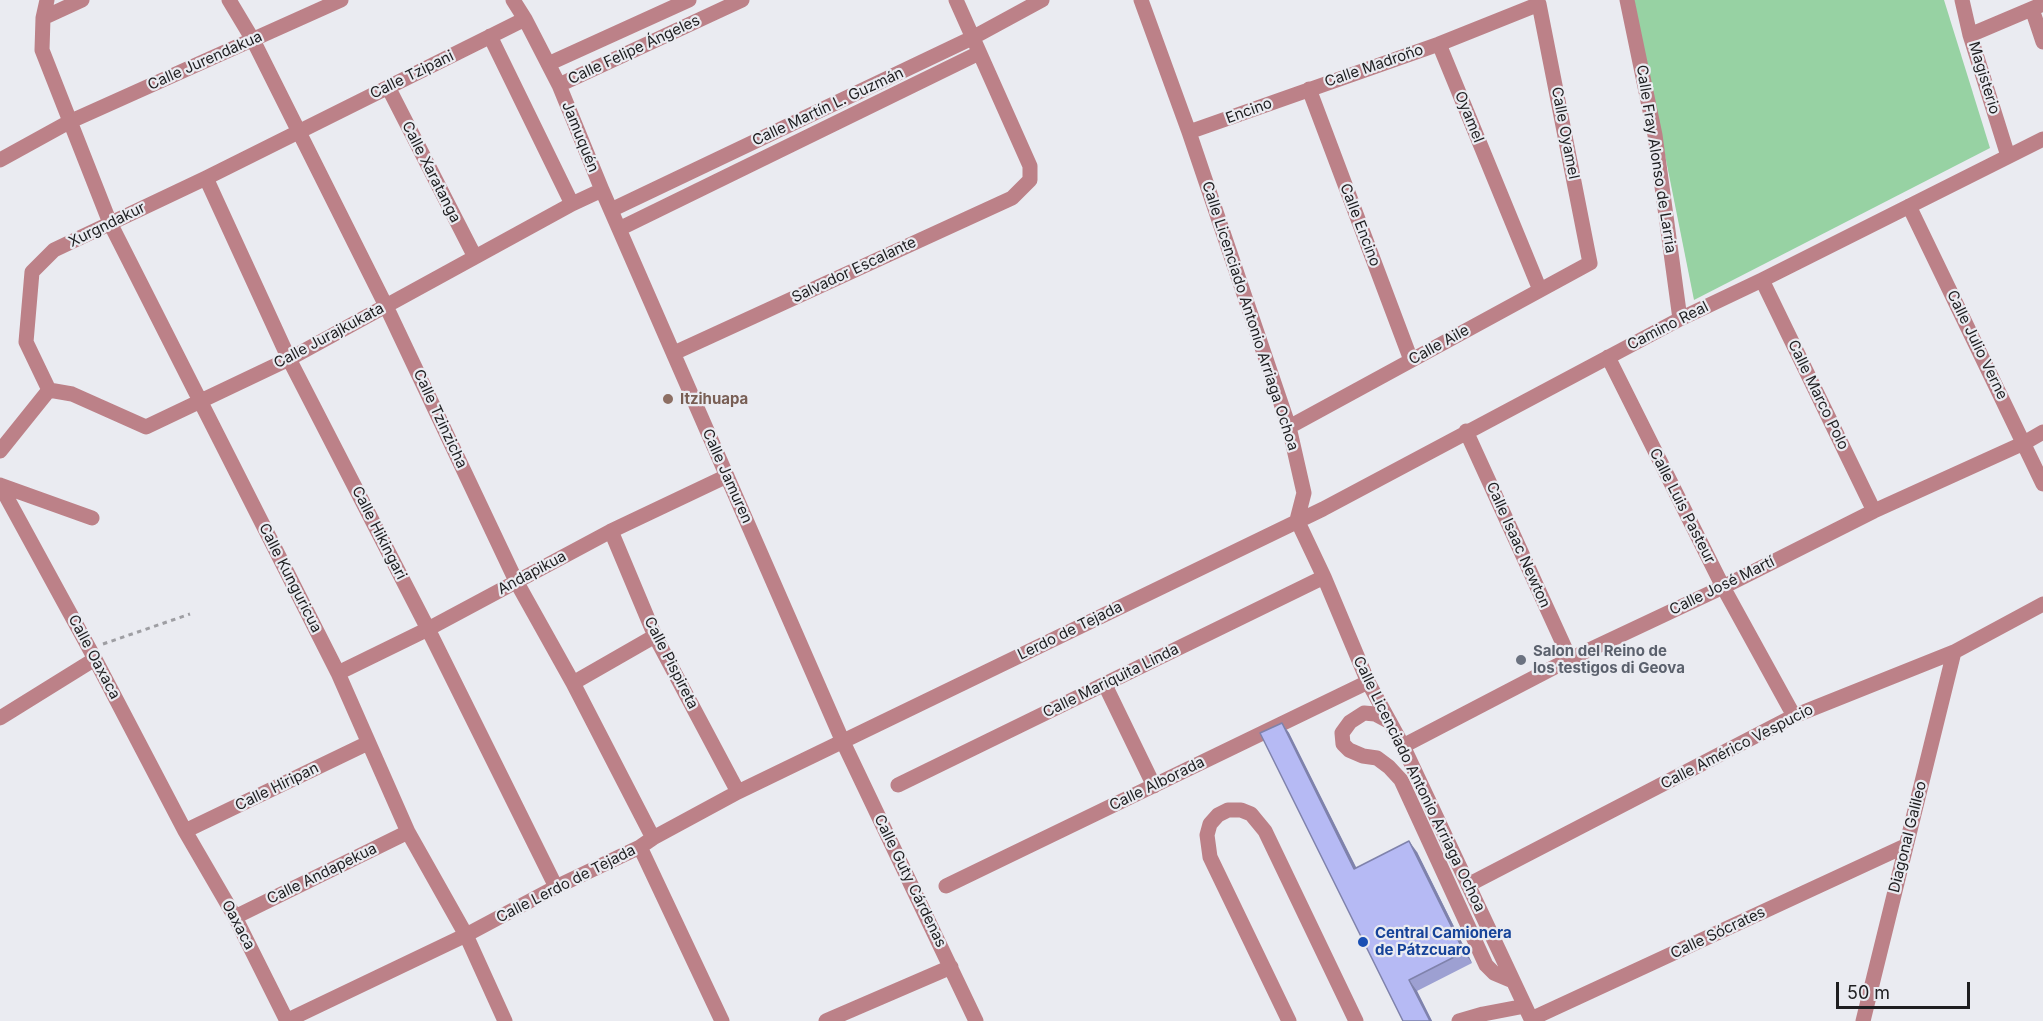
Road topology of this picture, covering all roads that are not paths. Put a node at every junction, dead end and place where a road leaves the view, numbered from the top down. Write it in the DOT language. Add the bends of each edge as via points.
graph roads {
  1 [pos="47,0"];
  2 [pos="82,0"];
  3 [pos="229,0"];
  4 [pos="341,0"];
  5 [pos="513,0"];
  6 [pos="689,0"];
  7 [pos="956,0"];
  8 [pos="1042,0"];
  9 [pos="1141,0"];
  10 [pos="1628,0"];
  11 [pos="1962,0"];
  12 [pos="733,2"];
  13 [pos="2037,7"];
  14 [pos="43,18"];
  15 [pos="525,19"];
  16 [pos="1970,35"];
  17 [pos="490,36"];
  18 [pos="972,38"];
  19 [pos="253,40"];
  20 [pos="2043,42"];
  21 [pos="1439,44"];
  22 [pos="979,53"];
  23 [pos="548,64"];
  24 [pos="559,85"];
  25 [pos="388,87"];
  26 [pos="1309,89"];
  27 [pos="69,122"];
  28 [pos="792,124"];
  29 [pos="299,131"];
  30 [pos="1189,132"];
  31 [pos="2043,139"];
  32 [pos="799,142"];
  33 [pos="2008,156"];
  34 [pos="0,160"];
  35 [pos="206,178"];
  36 [pos="602,190"];
  37 [pos="572,204"];
  38 [pos="1909,206"];
  39 [pos="611,210"];
  40 [pos="110,223"];
  41 [pos="619,228"];
  42 [pos="475,257"];
  43 [pos="1590,263"];
  44 [pos="1762,280"];
  45 [pos="1540,290"];
  46 [pos="386,306"];
  47 [pos="1680,319"];
  48 [pos="674,353"];
  49 [pos="1608,357"];
  50 [pos="289,359"];
  51 [pos="1411,360"];
  52 [pos="48,390"];
  53 [pos="201,402"];
  54 [pos="1289,427"];
  55 [pos="1466,431"];
  56 [pos="2043,432"];
  57 [pos="2024,443"];
  58 [pos="0,451"];
  59 [pos="727,476"];
  60 [pos="2043,484"];
  61 [pos="0,485"];
  62 [pos="1874,511"];
  63 [pos="92,519"];
  64 [pos="1297,520"];
  65 [pos="611,531"];
  66 [pos="1324,577"];
  67 [pos="516,581"];
  68 [pos="1723,587"];
  69 [pos="2043,604"];
  70 [pos="428,629"];
  71 [pos="655,636"];
  72 [pos="1954,652"];
  73 [pos="92,654"];
  74 [pos="1570,659"];
  75 [pos="338,673"];
  76 [pos="1368,682"];
  77 [pos="573,683"];
  78 [pos="1105,685"];
  79 [pos="1794,716"];
  80 [pos="0,718"];
  81 [pos="1390,722"];
  82 [pos="843,742"];
  83 [pos="368,743"];
  84 [pos="1403,746"];
  85 [pos="898,785"];
  86 [pos="1154,786"];
  87 [pos="738,792"];
  88 [pos="185,831"];
  89 [pos="408,832"];
  90 [pos="646,842"];
  91 [pos="1905,846"];
  92 [pos="1468,885"];
  93 [pos="556,886"];
  94 [pos="946,886"];
  95 [pos="235,917"];
  96 [pos="466,935"];
  97 [pos="951,967"];
  98 [pos="1513,981"];
  99 [pos="1529,1015"];
  100 [pos="1485,1017"];
  101 [pos="287,1021"];
  102 [pos="505,1021"];
  103 [pos="722,1021"];
  104 [pos="826,1021"];
  105 [pos="976,1021"];
  106 [pos="1289,1021"];
  107 [pos="1356,1021"];
  108 [pos="1459,1021"];
  109 [pos="1863,1021"];
  1 -- 14 [label="street, Calle Kunguricua"];
  2 -- 14 [label="street"];
  3 -- 19 [label="street, Calle Tzinzicha"];
  4 -- 19 [label="street, Calle Jurendakua"];
  5 -- 15 [label="street, Jamuquén"];
  6 -- 23 [label="street, Calle Felipe Ángeles"];
  7 -- 18 [label="street"];
  8 -- 18 [label="street, Calle Martín L. Guzmán"];
  9 -- 30 [label="street, Calle Licenciado Antonio Arriaga Ochoa"];
  10 -- 47 [label="street, Calle Fray Alonso de Larria" via="1655,135"];
  11 -- 16 [label="street, Magisterio"];
  12 -- 24 [label="street, Calle Felipe Ángeles"];
  13 -- 16 [label="street"];
  13 -- 20 [label="street"];
  14 -- 27 [label="street, Calle Kunguricua" via="42,50"];
  15 -- 17 [label="street, Calle Tzipani"];
  15 -- 23 [label="street, Jamuquén"];
  16 -- 33 [label="street, Magisterio"];
  17 -- 25 [label="street, Calle Tzipani"];
  17 -- 37 [label="street"];
  18 -- 22 [label="street"];
  18 -- 28 [label="street, Calle Martín L. Guzmán"];
  19 -- 27 [label="street, Calle Jurendakua"];
  19 -- 29 [label="street, Calle Tzinzicha"];
  21 -- 26 [label="street, Calle Madroño"];
  21 -- 43 [label="street, Calle Oyamel" via="1539,4"];
  21 -- 45 [label="street, Oyamel"];
  22 -- 32 [label="street, Calle Martín L. Guzmán"];
  22 -- 48 [label="street, Salvador Escalante" via="1030,166 1030,180 1012,198"];
  23 -- 24 [label="street, Jamuquén"];
  24 -- 36 [label="street, Jamuquén"];
  25 -- 29 [label="street, Calle Tzipani"];
  25 -- 42 [label="street, Calle Xaratanga"];
  26 -- 30 [label="street, Encino"];
  26 -- 51 [label="street, Calle Encino"];
  27 -- 34 [label="street, Calle Jurendakua"];
  27 -- 40 [label="street, Calle Kunguricua"];
  28 -- 32 [label="street"];
  28 -- 39 [label="street, Calle Martín L. Guzmán"];
  29 -- 35 [label="street, Xurgndakur"];
  29 -- 46 [label="street, Calle Tzinzicha"];
  30 -- 54 [label="street, Calle Licenciado Antonio Arriaga Ochoa"];
  31 -- 33 [label="street, Camino Real"];
  32 -- 41 [label="street, Calle Martín L. Guzmán"];
  33 -- 38 [label="street, Camino Real"];
  35 -- 40 [label="street, Xurgndakur"];
  35 -- 50 [label="street, Calle Hikingari"];
  36 -- 37 [label="street, Calle Jurajkukata"];
  36 -- 39 [label="street, Jamuquén"];
  37 -- 42 [label="street, Calle Jurajkukata"];
  38 -- 44 [label="street, Camino Real"];
  38 -- 57 [label="street, Calle Julio Verne"];
  39 -- 41 [label="street, Calle Jamuren"];
  40 -- 52 [label="street, Xurgndakur" via="54,250 32,272 26,342"];
  40 -- 53 [label="street, Calle Kunguricua"];
  41 -- 48 [label="street, Calle Jamuren"];
  42 -- 46 [label="street, Calle Jurajkukata"];
  43 -- 45 [label="street, Calle Aile"];
  44 -- 47 [label="street, Camino Real"];
  44 -- 62 [label="street, Calle Marco Polo"];
  45 -- 51 [label="street, Calle Aile"];
  46 -- 50 [label="street, Calle Jurajkukata"];
  46 -- 67 [label="street, Calle Tzinzicha"];
  47 -- 49 [label="street, Camino Real"];
  48 -- 59 [label="street, Calle Jamuren"];
  49 -- 55 [label="street, Camino Real"];
  49 -- 68 [label="street, Calle Luis Pasteur"];
  50 -- 53 [label="street, Calle Jurajkukata"];
  50 -- 70 [label="street, Calle Hikingari"];
  51 -- 54 [label="street, Calle Aile"];
  52 -- 53 [label="street, Calle Jurajkukata" via="72,394 146,427"];
  52 -- 58 [label="street"];
  53 -- 75 [label="street, Calle Kunguricua"];
  54 -- 64 [label="street, Calle Licenciado Antonio Arriaga Ochoa" via="1304,493"];
  55 -- 64 [label="street, Camino Real"];
  55 -- 74 [label="street, Calle Isaac Newton"];
  56 -- 57 [label="street, Calle José Martí"];
  57 -- 60 [label="street, Calle Julio Verne"];
  57 -- 62 [label="street, Calle José Martí"];
  59 -- 65 [label="street, Andapikua"];
  59 -- 82 [label="street, Calle Jamuren"];
  61 -- 63 [label="street"];
  61 -- 73 [label="street, Calle Oaxaca"];
  62 -- 68 [label="street, Calle José Martí"];
  64 -- 66 [label="street, Calle Licenciado Antonio Arriaga Ochoa"];
  64 -- 82 [label="street, Lerdo de Tejada"];
  65 -- 67 [label="street, Andapikua"];
  65 -- 71 [label="street, Calle Pispireta"];
  66 -- 76 [label="street, Calle Licenciado Antonio Arriaga Ochoa"];
  66 -- 78 [label="street, Calle Mariquita Linda"];
  67 -- 70 [label="street, Andapikua"];
  67 -- 77 [label="street, Calle Tzinzicha"];
  68 -- 74 [label="street, Calle José Martí"];
  68 -- 79 [label="street, Calle Luis Pasteur"];
  69 -- 72 [label="street, Calle Américo Vespucio"];
  70 -- 75 [label="street, Andapikua"];
  70 -- 93 [label="street, Calle Hikingari"];
  71 -- 77 [label="street"];
  71 -- 87 [label="street, Calle Pispireta"];
  72 -- 79 [label="street, Calle Américo Vespucio"];
  72 -- 91 [label="street, Diagonal Galileo"];
  73 -- 80 [label="street"];
  73 -- 88 [label="street, Calle Oaxaca"];
  74 -- 84 [label="street, Calle José Martí"];
  75 -- 83 [label="street, Calle Kunguricua"];
  76 -- 81 [label="street, Calle Licenciado Antonio Arriaga Ochoa"];
  76 -- 86 [label="street, Calle Alborada"];
  77 -- 90 [label="street, Calle Tzinzicha"];
  78 -- 85 [label="street, Calle Mariquita Linda"];
  78 -- 86 [label="street"];
  79 -- 92 [label="street, Calle Américo Vespucio"];
  81 -- 84 [label="street, Calle Licenciado Antonio Arriaga Ochoa"];
  81 -- 98 [label="street" via="1364,713 1342,732 1343,744 1363,756 1377,758 1401,780 1486,964 1494,973"];
  82 -- 87 [label="street, Calle Lerdo de Tejada"];
  82 -- 97 [label="street, Calle Guty Cárdenas"];
  83 -- 88 [label="street, Calle Hiripan"];
  83 -- 89 [label="street, Calle Kunguricua"];
  84 -- 92 [label="street, Calle Licenciado Antonio Arriaga Ochoa"];
  86 -- 94 [label="street, Calle Alborada"];
  87 -- 90 [label="street, Calle Lerdo de Tejada"];
  88 -- 95 [label="street, Oaxaca"];
  89 -- 95 [label="street, Calle Andapekua"];
  89 -- 96 [label="street, Calle Kunguricua"];
  90 -- 93 [label="street, Calle Lerdo de Tejada"];
  90 -- 103 [label="street, Calle Tzinzicha"];
  91 -- 99 [label="street, Calle Sócrates"];
  91 -- 109 [label="street, Diagonal Galileo"];
  92 -- 98 [label="street, Calle Licenciado Antonio Arriaga Ochoa"];
  93 -- 96 [label="street, Calle Lerdo de Tejada"];
  95 -- 101 [label="street, Oaxaca"];
  96 -- 101 [label="street, Calle Lerdo de Tejada"];
  96 -- 102 [label="street, Calle Kunguricua"];
  97 -- 104 [label="street"];
  97 -- 105 [label="street, Calle Guty Cárdenas"];
  98 -- 99 [label="street, Calle Licenciado Antonio Arriaga Ochoa"];
  99 -- 100 [label="street, Calle Sócrates"];
  100 -- 108 [label="street, Calle Sócrates"];
  106 -- 107 [label="street" via="1210,857 1210,824 1228,810 1251,814 1265,831"];
}
